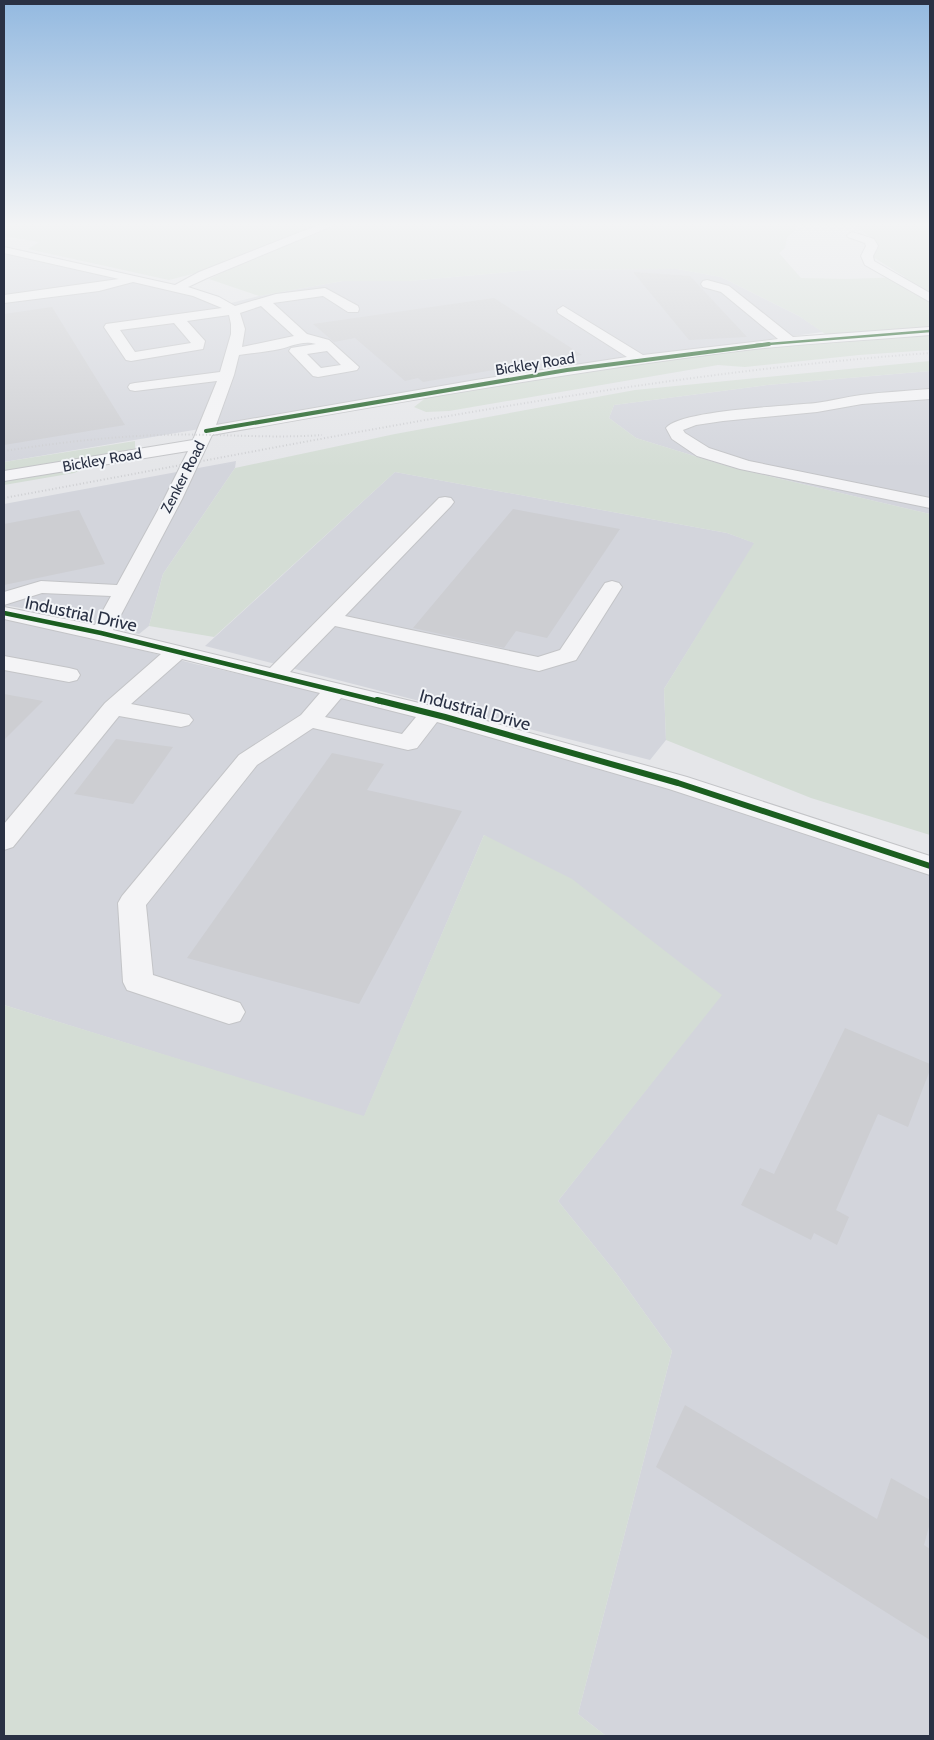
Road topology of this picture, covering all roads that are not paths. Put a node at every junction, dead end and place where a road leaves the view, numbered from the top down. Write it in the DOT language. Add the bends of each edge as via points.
graph roads {
  1 [pos="222,305"];
  2 [pos="253,305"];
  3 [pos="267,305"];
  4 [pos="347,305"];
  5 [pos="745,305"];
  6 [pos="353,309"];
  7 [pos="563,310"];
  8 [pos="232,311"];
  9 [pos="177,318"];
  10 [pos="930,331"];
  11 [pos="303,338"];
  12 [pos="790,342"];
  13 [pos="232,343"];
  14 [pos="329,346"];
  15 [pos="641,360"];
  16 [pos="226,375"];
  17 [pos="135,387"];
  18 [pos="930,394"];
  19 [pos="203,438"];
  20 [pos="4,476"];
  21 [pos="445,502"];
  22 [pos="930,503"];
  23 [pos="612,587"];
  24 [pos="124,591"];
  25 [pos="7,613"];
  26 [pos="330,619"];
  27 [pos="101,633"];
  28 [pos="178,651"];
  29 [pos="4,663"];
  30 [pos="69,675"];
  31 [pos="274,675"];
  32 [pos="336,690"];
  33 [pos="113,708"];
  34 [pos="432,714"];
  35 [pos="181,720"];
  36 [pos="309,720"];
  37 [pos="4,841"];
  38 [pos="930,866"];
  39 [pos="229,1012"];
  1 -- 8 [label="street"];
  2 -- 8 [label="street"];
  3 -- 11 [label="street"];
  4 -- 6 [label="street"];
  5 -- 12 [label="street"];
  7 -- 15 [label="street"];
  8 -- 9 [label="street"];
  8 -- 13 [label="street, Zenker Road" via="237,319"];
  9 -- 9 [label="street" via="111,327 131,357 198,346 203,340"];
  10 -- 12 [label="street, Bickley Road"];
  11 -- 13 [label="street" via="279,345"];
  11 -- 14 [label="street" via="319,338"];
  12 -- 15 [label="street, Bickley Road"];
  13 -- 16 [label="street, Zenker Road"];
  15 -- 19 [label="street, Bickley Road"];
  16 -- 17 [label="street"];
  16 -- 19 [label="street, Zenker Road"];
  18 -- 22 [label="street" via="723,416 674,428 678,436 703,452 755,467"];
  19 -- 20 [label="street, Bickley Road"];
  19 -- 24 [label="street, Zenker Road"];
  21 -- 26 [label="street"];
  23 -- 26 [label="street" via="568,655 539,664"];
  24 -- 25 [label="street" via="41,587"];
  24 -- 27 [label="street, Zenker Road"];
  25 -- 27 [label="street, Industrial Drive"];
  26 -- 31 [label="street"];
  27 -- 28 [label="street, Industrial Drive"];
  28 -- 31 [label="street, Industrial Drive"];
  28 -- 33 [label="street"];
  29 -- 30 [label="street"];
  31 -- 32 [label="street, Industrial Drive"];
  32 -- 34 [label="street, Industrial Drive"];
  32 -- 36 [label="street"];
  33 -- 35 [label="street"];
  33 -- 37 [label="street"];
  34 -- 36 [label="street" via="408,743"];
  34 -- 38 [label="street, Industrial Drive" via="678,783"];
  36 -- 39 [label="street" via="248,760 132,903 138,982"];
}
